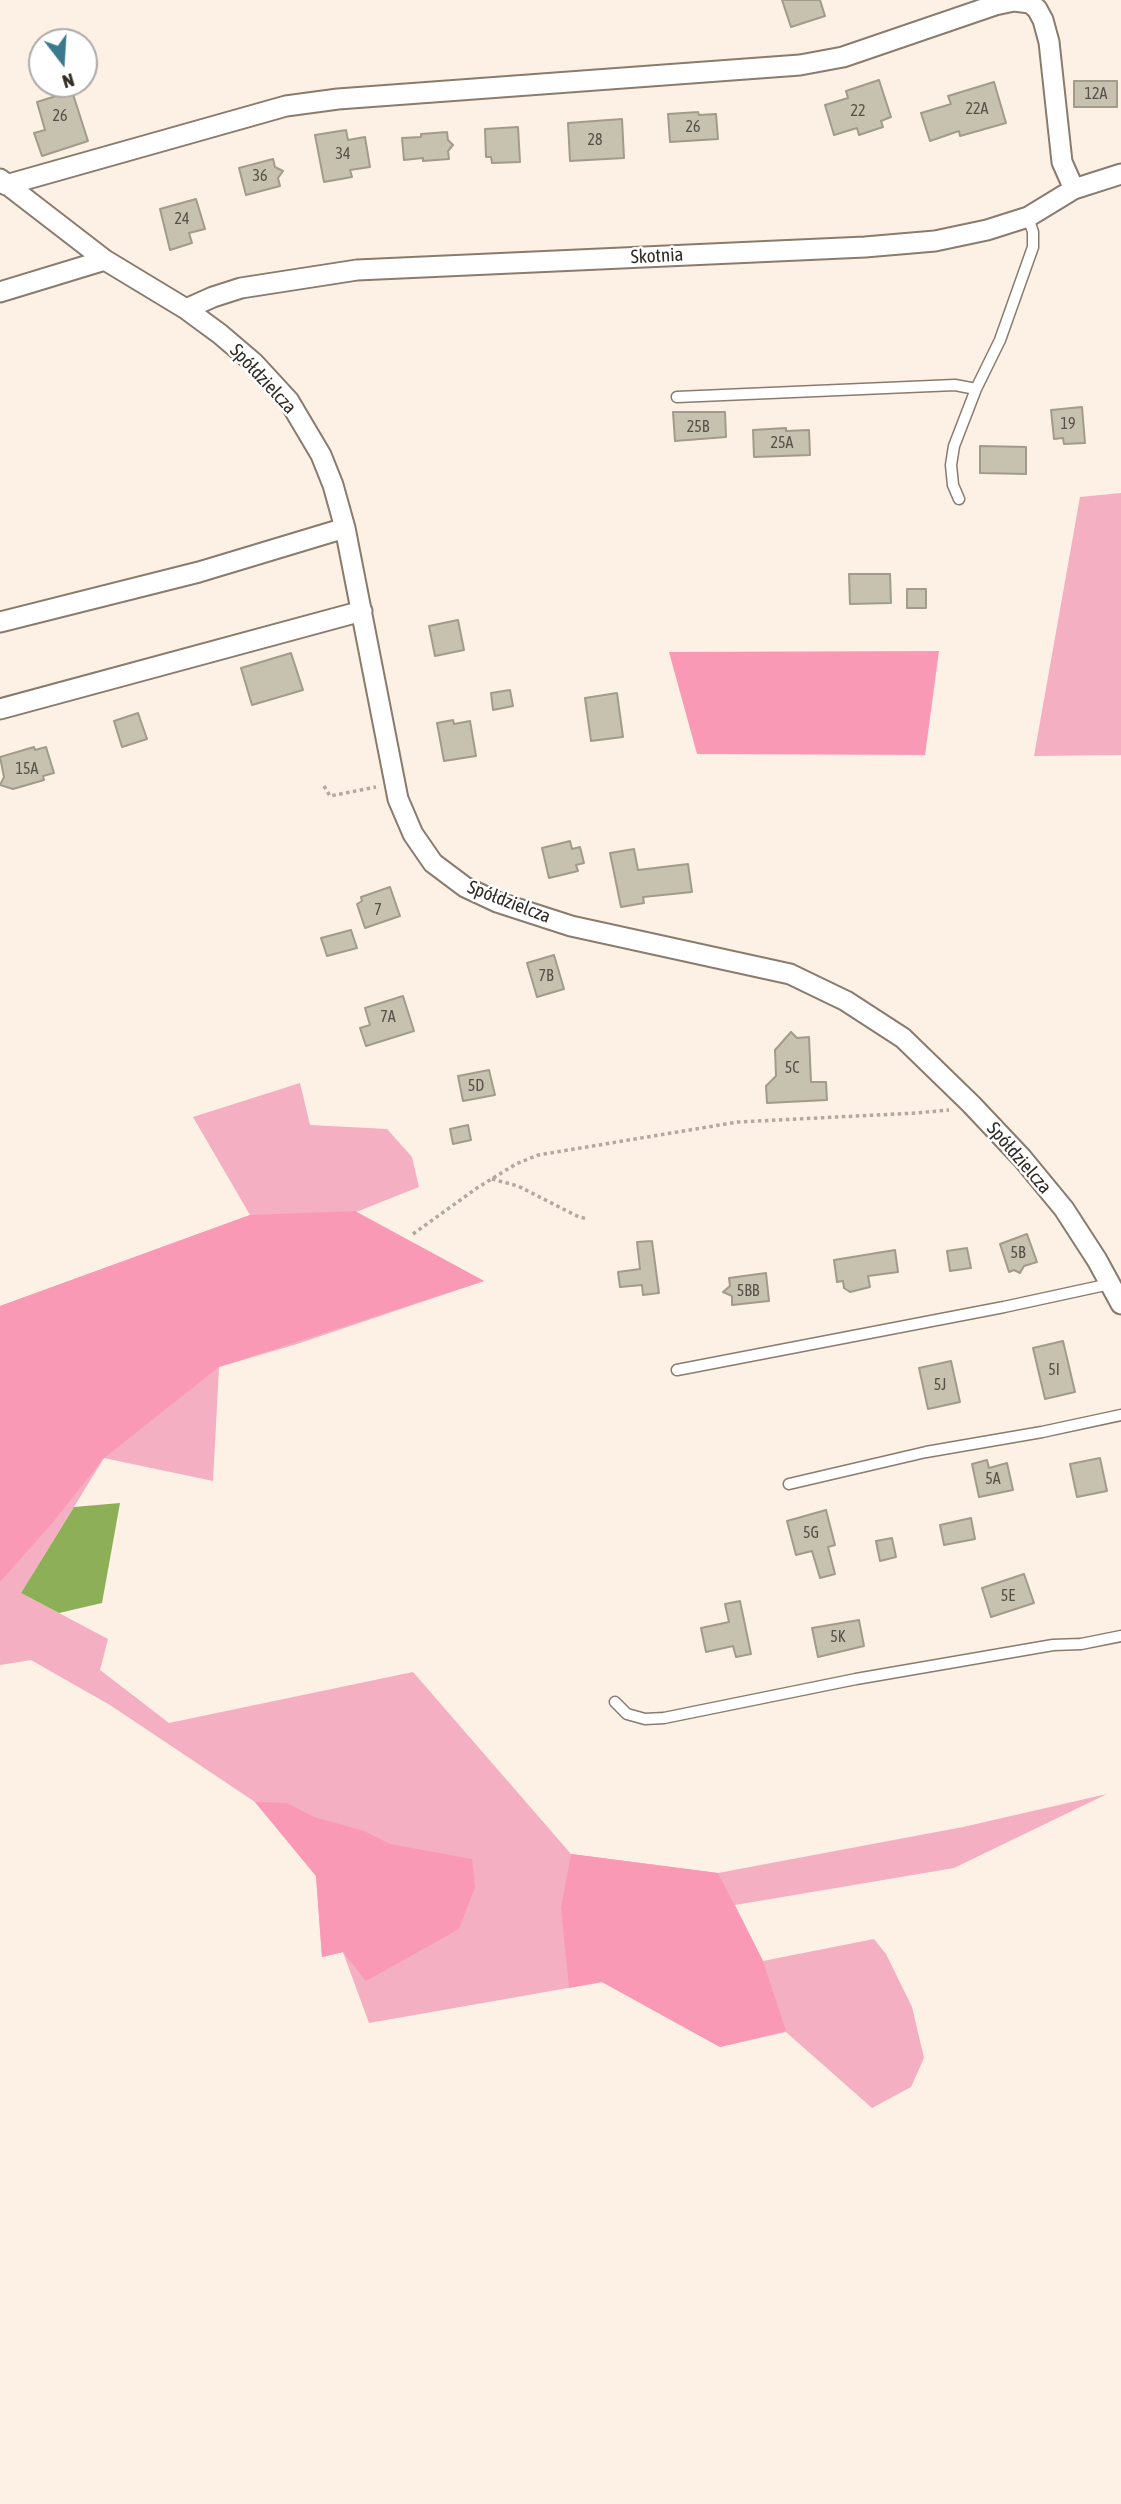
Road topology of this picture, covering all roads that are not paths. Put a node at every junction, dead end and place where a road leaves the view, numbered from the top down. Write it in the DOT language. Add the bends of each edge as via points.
graph roads {
  1 [pos="1121,174"];
  2 [pos="3,182"];
  3 [pos="1074,189"];
  4 [pos="1028,217"];
  5 [pos="105,260"];
  6 [pos="0,292"];
  7 [pos="186,309"];
  8 [pos="976,390"];
  9 [pos="677,397"];
  10 [pos="958,499"];
  11 [pos="345,528"];
  12 [pos="362,611"];
  13 [pos="0,622"];
  14 [pos="0,709"];
  15 [pos="1110,1284"];
  16 [pos="1121,1304"];
  17 [pos="677,1370"];
  18 [pos="1121,1415"];
  19 [pos="789,1484"];
  20 [pos="1121,1636"];
  21 [pos="615,1702"];
  1 -- 3 [label="street, Skotnia"];
  2 -- 3 [label="street" via="286,106 800,65 843,57 1014,1 1030,3 1043,20 1062,162"];
  2 -- 5 [label="street, Spółdzielcza"];
  3 -- 4 [label="street, Skotnia"];
  4 -- 7 [label="street, Skotnia" via="935,241 865,247 358,270 241,288"];
  4 -- 8 [label="lane" via="1032,247 1000,340"];
  5 -- 6 [label="street"];
  5 -- 7 [label="street, Spółdzielcza"];
  7 -- 11 [label="street, Spółdzielcza" via="254,363 289,401 321,455"];
  8 -- 9 [label="lane" via="955,385"];
  8 -- 10 [label="lane" via="954,446 951,466"];
  11 -- 12 [label="street, Spółdzielcza"];
  11 -- 13 [label="street" via="199,572"];
  12 -- 14 [label="street"];
  12 -- 15 [label="street, Spółdzielcza" via="398,799 413,834 433,863 465,887 497,902 571,926 790,974 846,1001 903,1038 1022,1158 1064,1209"];
  15 -- 16 [label="street, Spółdzielcza"];
  15 -- 17 [label="lane"];
  18 -- 19 [label="lane"];
  20 -- 21 [label="lane" via="856,1679 664,1718 627,1714"];
}
